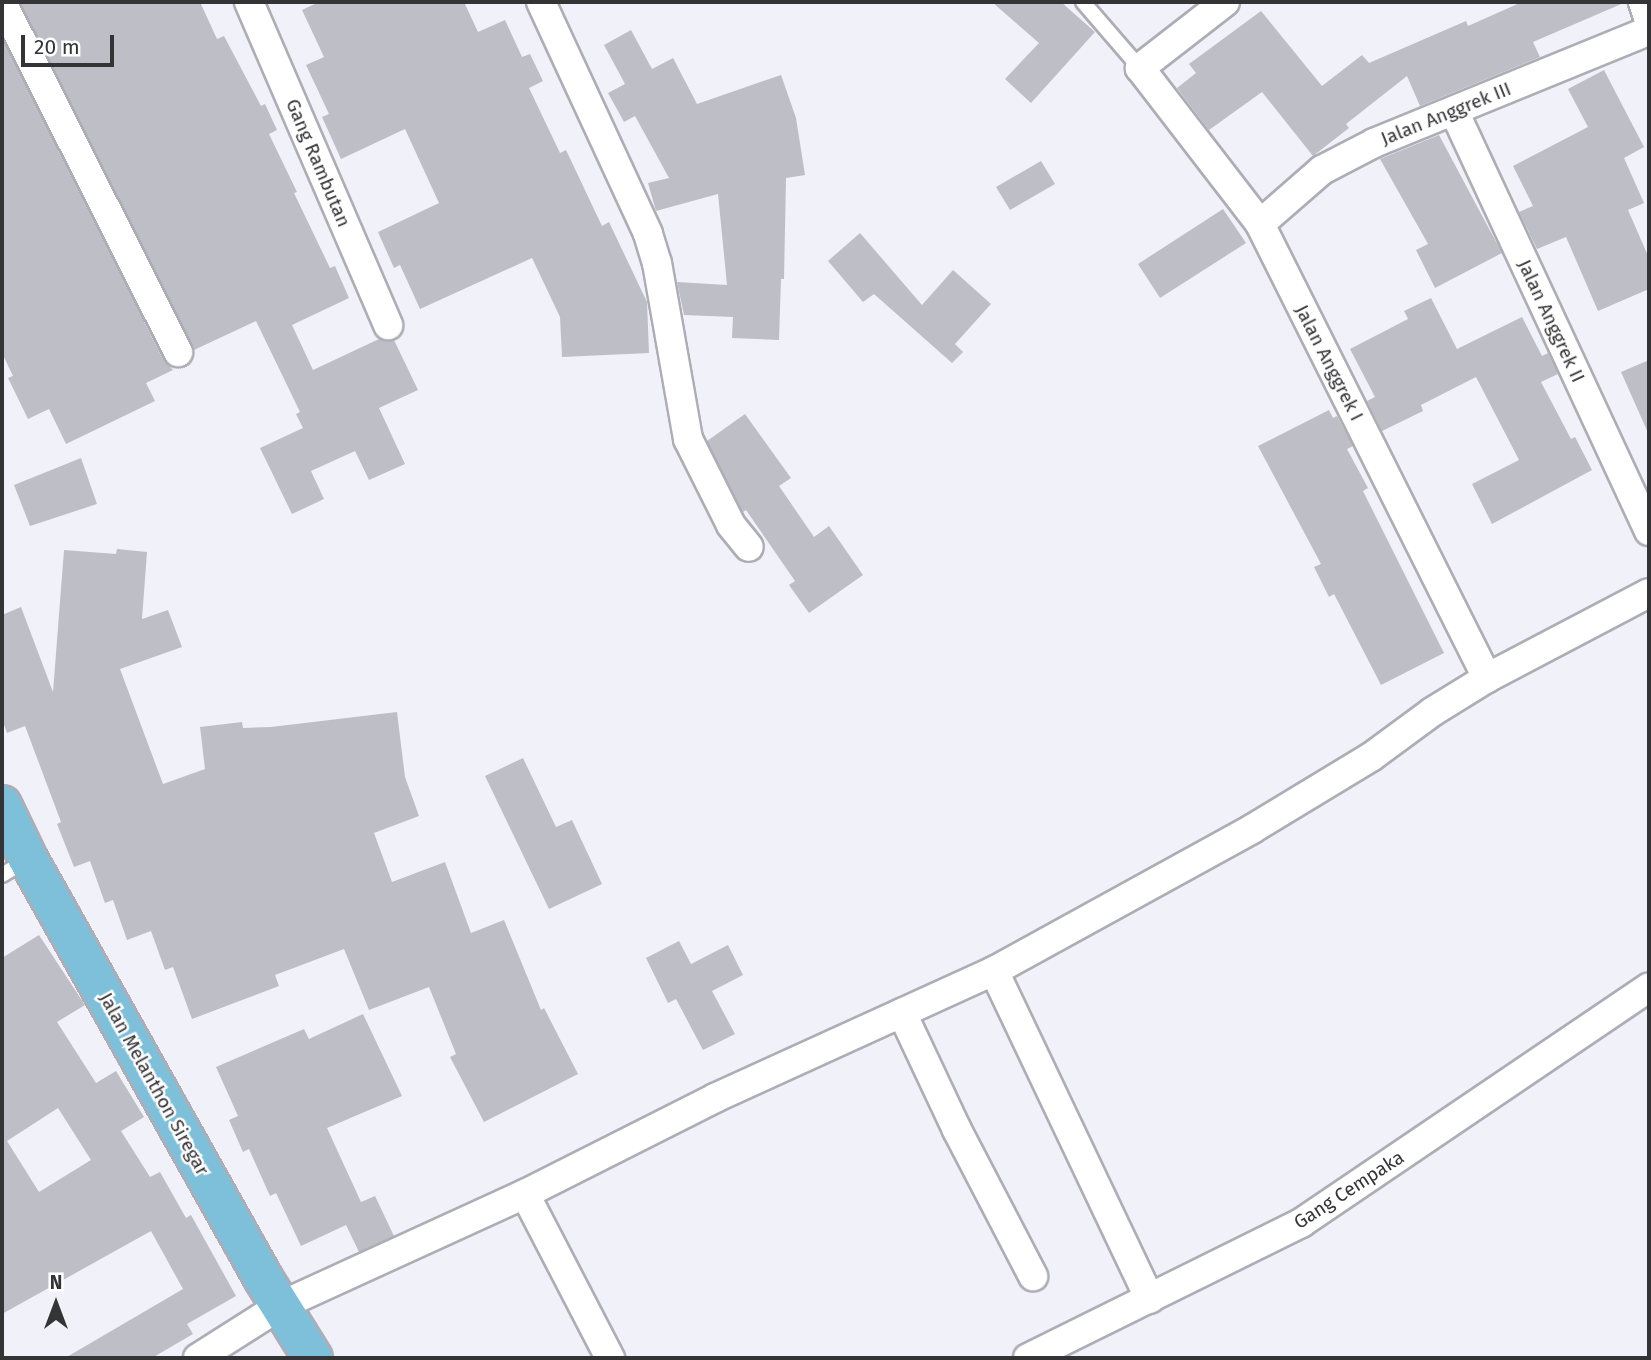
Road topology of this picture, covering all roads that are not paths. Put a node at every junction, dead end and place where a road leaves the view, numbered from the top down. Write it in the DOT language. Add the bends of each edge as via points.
graph roads {
  1 [pos="2,2"];
  2 [pos="249,2"];
  3 [pos="541,2"];
  4 [pos="1083,2"];
  5 [pos="1225,2"];
  6 [pos="1643,2"];
  7 [pos="1649,20"];
  8 [pos="1649,31"];
  9 [pos="1140,68"];
  10 [pos="1454,111"];
  11 [pos="1260,225"];
  12 [pos="388,325"];
  13 [pos="178,352"];
  14 [pos="1649,531"];
  15 [pos="749,547"];
  16 [pos="1649,593"];
  17 [pos="1487,678"];
  18 [pos="2,805"];
  19 [pos="15,867"];
  20 [pos="994,971"];
  21 [pos="1649,987"];
  22 [pos="902,1013"];
  23 [pos="525,1194"];
  24 [pos="1033,1276"];
  25 [pos="1150,1299"];
  26 [pos="280,1306"];
  27 [pos="1062,1351"];
  28 [pos="198,1358"];
  29 [pos="313,1358"];
  30 [pos="610,1358"];
  31 [pos="1028,1358"];
  1 -- 13 [label="street"];
  2 -- 12 [label="street, Gang Rambutan"];
  3 -- 15 [label="street" via="648,234 688,439 732,525"];
  4 -- 9 [label="lane"];
  5 -- 9 [label="street"];
  6 -- 7 [label="street"];
  8 -- 10 [label="street, Jalan Anggrek III"];
  9 -- 11 [label="street, Jalan Anggrek I"];
  10 -- 11 [label="street, Jalan Anggrek III" via="1322,170"];
  10 -- 14 [label="street, Jalan Anggrek II"];
  11 -- 17 [label="street, Jalan Anggrek I"];
  16 -- 17 [label="street"];
  17 -- 20 [label="street" via="1371,757 1252,829"];
  18 -- 19 [label="main road, Jalan Melanthon Siregar"];
  19 -- 26 [label="main road, Jalan Melanthon Siregar"];
  20 -- 22 [label="street"];
  20 -- 25 [label="street"];
  21 -- 25 [label="street, Gang Cempaka" via="1301,1223"];
  22 -- 23 [label="street" via="715,1098"];
  22 -- 24 [label="street"];
  23 -- 26 [label="street"];
  23 -- 30 [label="street"];
  25 -- 27 [label="street, Gang Cempaka"];
  26 -- 28 [label="street"];
  26 -- 29 [label="main road, Jalan Melanthon Siregar"];
  27 -- 31 [label="street, Gang Cempaka"];
}
